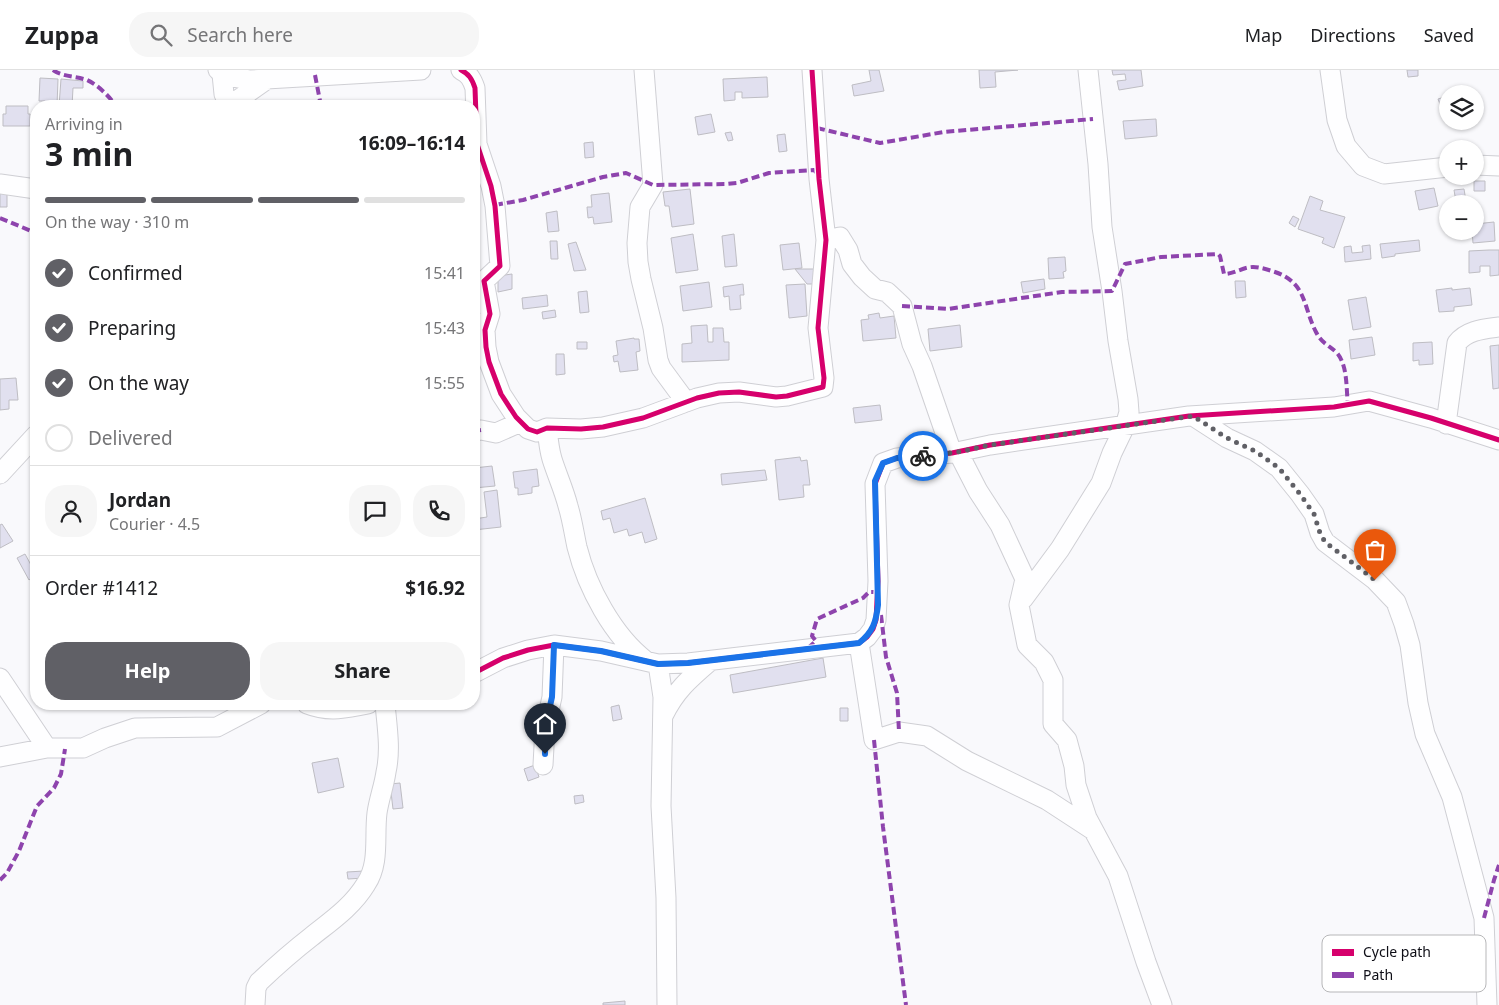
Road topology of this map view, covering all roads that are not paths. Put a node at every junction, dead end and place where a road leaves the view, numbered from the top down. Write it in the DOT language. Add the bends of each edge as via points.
graph roads {
  1 [pos="420,70"];
  2 [pos="461,70"];
  3 [pos="644,70"];
  4 [pos="812,70"];
  5 [pos="1088,70"];
  6 [pos="1330,70"];
  7 [pos="220,72"];
  8 [pos="355,72"];
  9 [pos="266,80"];
  10 [pos="226,100"];
  11 [pos="238,100"];
  12 [pos="475,100"];
  13 [pos="480,153"];
  14 [pos="1484,166"];
  15 [pos="1499,166"];
  16 [pos="1439,168"];
  17 [pos="0,184"];
  18 [pos="30,188"];
  19 [pos="826,240"];
  20 [pos="1499,327"];
  21 [pos="686,402"];
  22 [pos="1193,416"];
  23 [pos="521,422"];
  24 [pos="1446,424"];
  25 [pos="1125,426"];
  26 [pos="547,428"];
  27 [pos="480,430"];
  28 [pos="1499,440"];
  29 [pos="30,442"];
  30 [pos="955,453"];
  31 [pos="0,474"];
  32 [pos="1019,605"];
  33 [pos="859,643"];
  34 [pos="554,645"];
  35 [pos="710,661"];
  36 [pos="653,662"];
  37 [pos="480,670"];
  38 [pos="0,678"];
  39 [pos="245,710"];
  40 [pos="386,710"];
  41 [pos="662,717"];
  42 [pos="47,748"];
  43 [pos="0,757"];
  44 [pos="543,765"];
  45 [pos="1095,831"];
  46 [pos="1485,935"];
  47 [pos="1486,976"];
  48 [pos="255,1005"];
  49 [pos="667,1005"];
  50 [pos="1162,1005"];
  51 [pos="1487,1005"];
  1 -- 8 [label="street"];
  2 -- 12 [label="street" via="472,80"];
  3 -- 21 [label="street" via="654,185 640,207 638,262 658,360"];
  4 -- 19 [label="street"];
  5 -- 25 [label="street" via="1102,227 1128,399"];
  6 -- 16 [label="street" via="1337,120 1346,146 1363,166 1384,174"];
  7 -- 9 [label="street" via="233,78"];
  7 -- 10 [label="street"];
  8 -- 9 [label="street"];
  9 -- 11 [label="street"];
  13 -- 23 [label="street" via="495,206 500,266 484,281 490,314 485,330 488,362 501,394"];
  14 -- 15 [label="street"];
  17 -- 18 [label="street"];
  19 -- 21 [label="street" via="818,328 823,387 776,397 719,393"];
  19 -- 30 [label="street" via="842,238 852,264 862,277 875,290 887,292 902,306 912,344"];
  20 -- 24 [label="street" via="1469,334 1457,343"];
  21 -- 26 [label="street" via="644,418 603,427"];
  22 -- 24 [label="street" via="1334,407 1370,401"];
  22 -- 25 [label="street"];
  22 -- 46 [label="street" via="1279,468 1314,514 1325,542 1375,580 1396,602 1410,645 1425,734 1452,797 1484,918"];
  23 -- 26 [label="street" via="537,432"];
  23 -- 27 [label="street" via="496,433"];
  24 -- 28 [label="street"];
  25 -- 30 [label="street"];
  25 -- 32 [label="street" via="1101,483 1060,549"];
  26 -- 36 [label="street" via="551,458 562,483 588,579 620,636 636,653"];
  29 -- 31 [label="street"];
  30 -- 32 [label="street" via="1000,525 1025,579"];
  30 -- 33 [label="street" via="897,458 883,463 875,484 876,620 873,629"];
  32 -- 45 [label="street" via="1027,645 1044,662 1053,680 1053,724 1067,740 1076,785"];
  33 -- 35 [label="street"];
  33 -- 45 [label="street" via="874,740 900,732 927,736 967,761 1047,800"];
  34 -- 36 [label="street"];
  34 -- 37 [label="street" via="503,658"];
  34 -- 44 [label="street" via="552,697 545,728"];
  35 -- 36 [label="street"];
  35 -- 41 [label="street" via="686,680"];
  36 -- 41 [label="street" via="662,697"];
  38 -- 42 [label="street"];
  39 -- 42 [label="street" via="217,727 135,728 83,748"];
  40 -- 48 [label="street" via="386,772 379,800 374,869 370,878 342,913 259,982"];
  41 -- 49 [label="street" via="661,806"];
  42 -- 43 [label="street"];
  45 -- 50 [label="street" via="1118,876"];
  47 -- 51 [label="street"];
}
